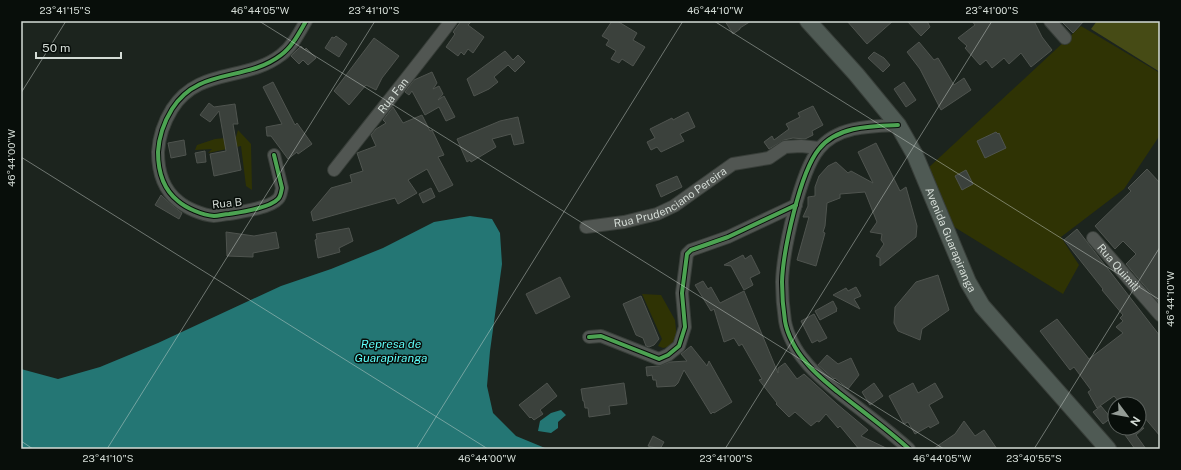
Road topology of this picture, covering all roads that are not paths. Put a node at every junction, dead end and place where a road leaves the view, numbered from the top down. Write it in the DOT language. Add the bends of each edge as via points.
graph roads {
  1 [pos="306,21"];
  2 [pos="452,21"];
  3 [pos="808,21"];
  4 [pos="1050,21"];
  5 [pos="1065,38"];
  6 [pos="898,125"];
  7 [pos="819,148"];
  8 [pos="274,155"];
  9 [pos="334,170"];
  10 [pos="796,204"];
  11 [pos="586,227"];
  12 [pos="1093,238"];
  13 [pos="1160,315"];
  14 [pos="589,337"];
  15 [pos="909,449"];
  16 [pos="1108,449"];
  1 -- 8 [label="street, Rua B" via="296,39 281,55 264,65 204,82 191,88 177,100 159,139 158,162 162,181 169,193 196,211 213,216 237,213 278,200 282,188"];
  2 -- 9 [label="street, Rua Fan"];
  3 -- 6 [label="main road, Avenida Guarapiranga"];
  4 -- 5 [label="street"];
  6 -- 7 [label="street" via="856,128 838,134"];
  6 -- 16 [label="main road, Avenida Guarapiranga" via="915,155 968,282 982,306"];
  7 -- 10 [label="street" via="811,161"];
  7 -- 11 [label="street, Rua Prudenciano Pereira" via="785,147 769,158 733,164 674,206 657,214"];
  10 -- 14 [label="street" via="687,254 682,292 685,327 679,346 668,356 658,359 601,336"];
  10 -- 15 [label="street" via="782,281 785,323 793,342 820,378"];
  12 -- 13 [label="street, Rua Quimili"];
}
